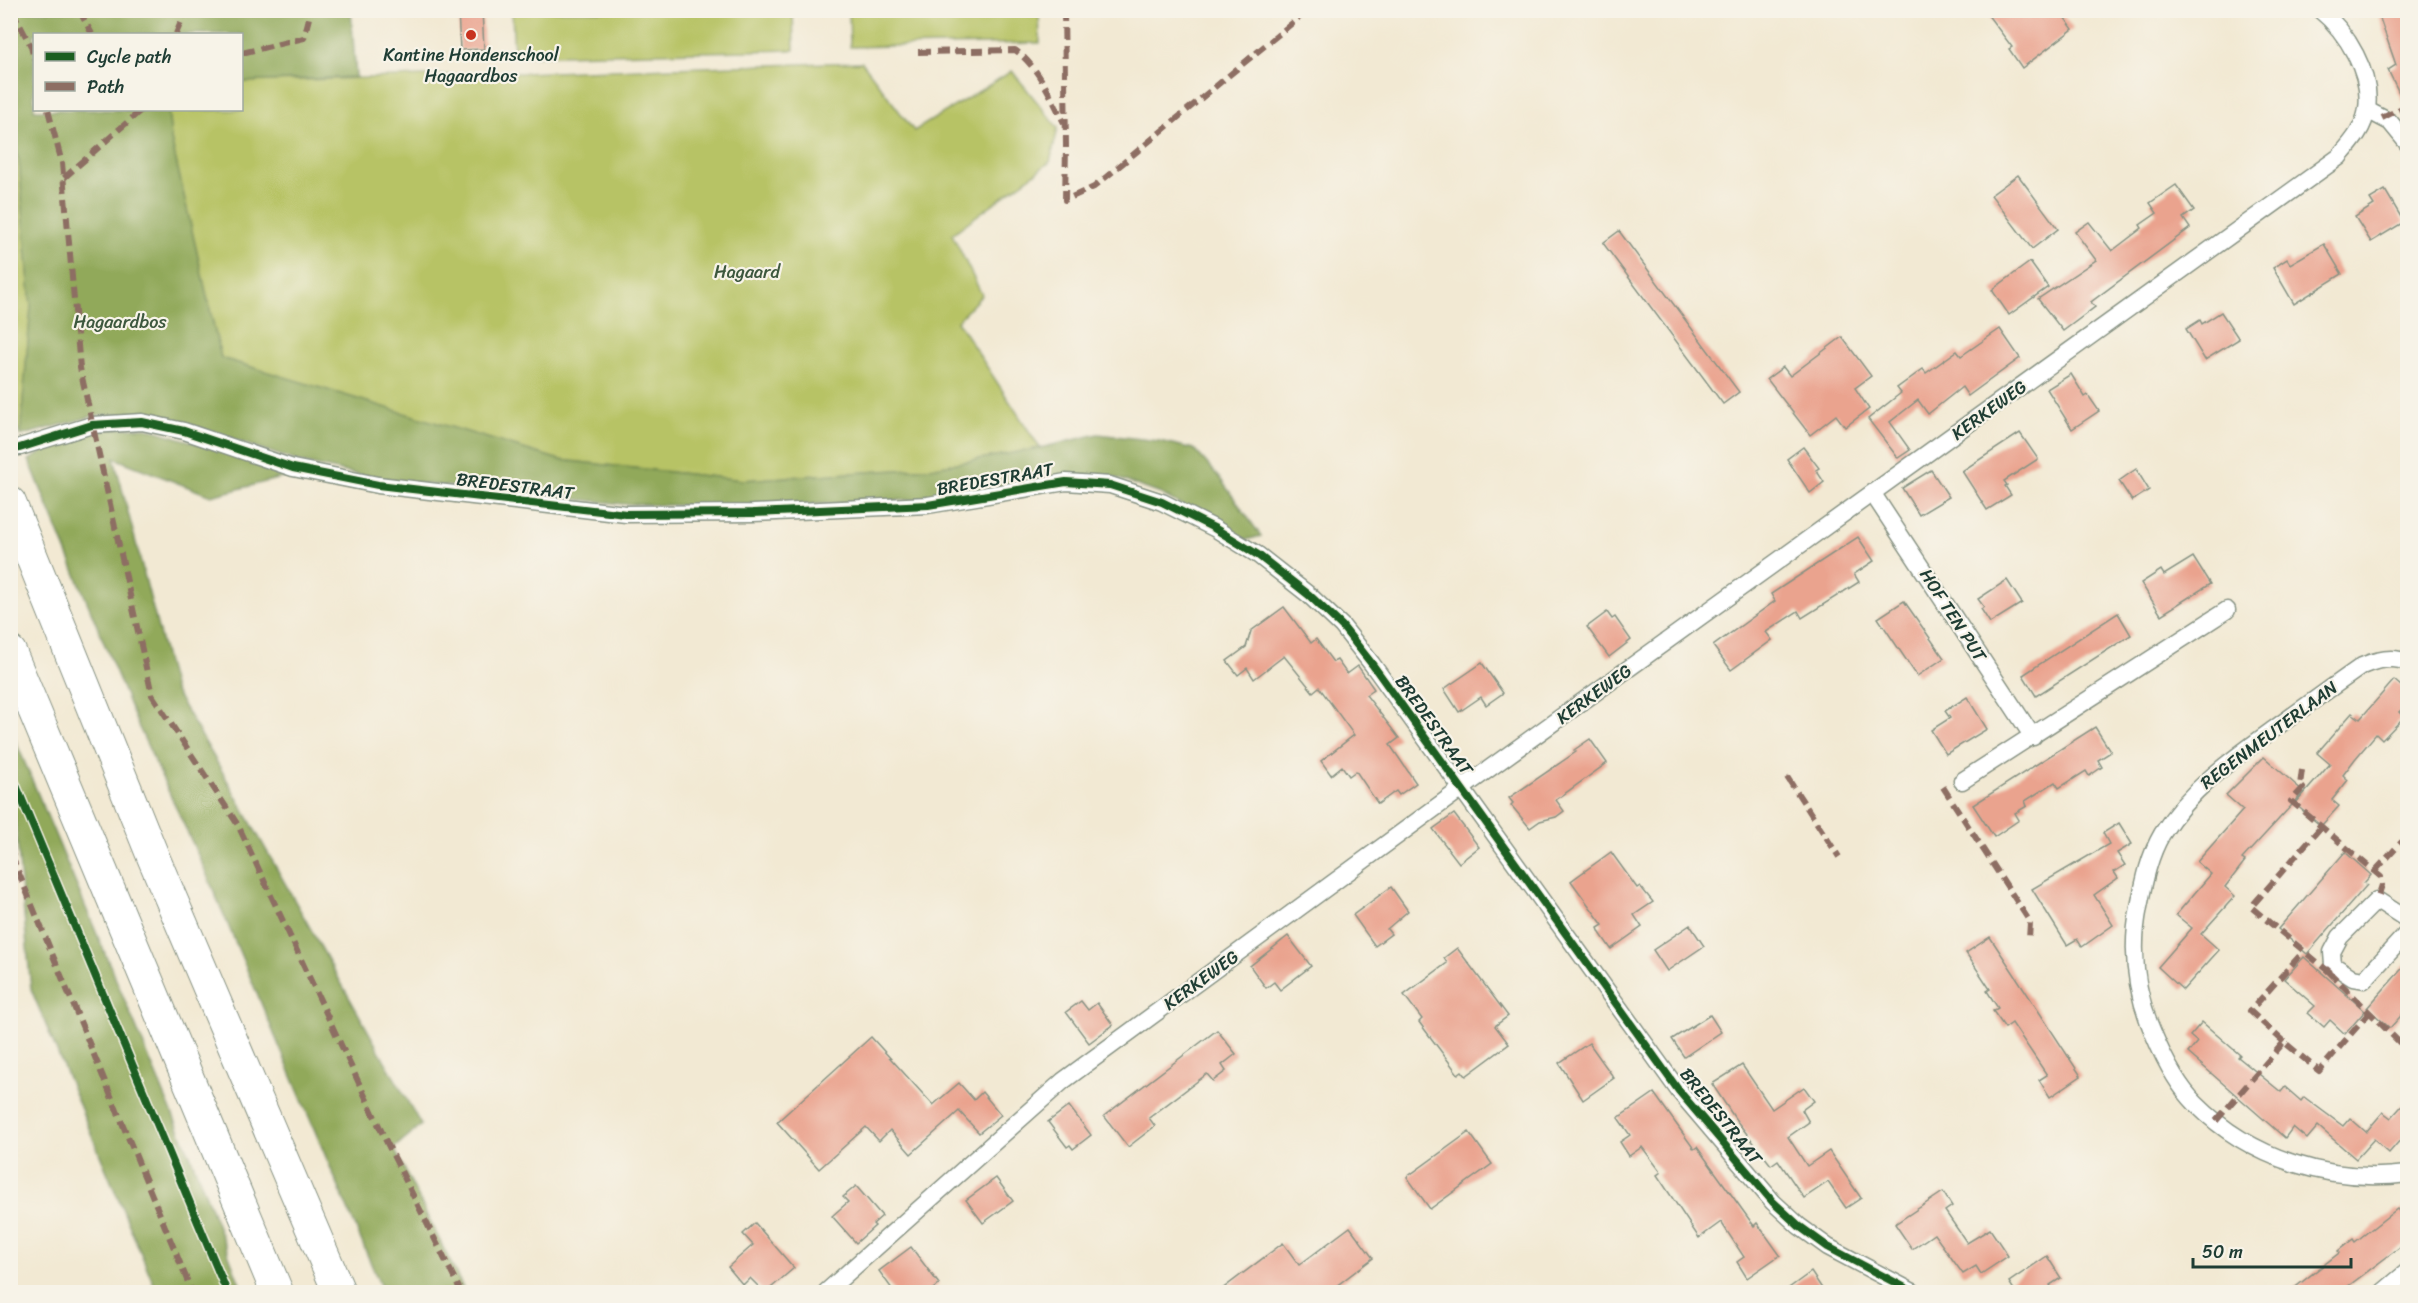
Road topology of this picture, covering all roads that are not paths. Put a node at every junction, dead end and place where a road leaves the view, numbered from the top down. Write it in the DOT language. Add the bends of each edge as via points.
graph roads {
  1 [pos="2320,10"];
  2 [pos="2367,110"];
  3 [pos="2408,144"];
  4 [pos="20,447"];
  5 [pos="1873,494"];
  6 [pos="10,503"];
  7 [pos="2227,610"];
  8 [pos="10,652"];
  9 [pos="2408,663"];
  10 [pos="2033,736"];
  11 [pos="1962,781"];
  12 [pos="1461,789"];
  13 [pos="2408,920"];
  14 [pos="2408,932"];
  15 [pos="2408,1174"];
  16 [pos="252,1233"];
  17 [pos="2408,1271"];
  18 [pos="257,1293"];
  19 [pos="277,1293"];
  20 [pos="339,1293"];
  21 [pos="826,1293"];
  22 [pos="1913,1293"];
  23 [pos="2383,1293"];
  1 -- 2 [label="street" via="2352,50 2366,81"];
  2 -- 3 [label="street" via="2390,122"];
  2 -- 5 [label="street, KERKEWEG" via="2359,134 2339,157"];
  4 -- 12 [label="street, BREDESTRAAT" via="92,425 142,422 184,431 293,468 378,485 626,514 928,505 1066,482 1110,485 1162,502 1214,528 1258,555 1309,595 1342,626 1372,664"];
  5 -- 10 [label="street, HOF TEN PUT"];
  5 -- 12 [label="street, KERKEWEG"];
  6 -- 20 [label="highway" via="154,859"];
  7 -- 10 [label="street"];
  8 -- 16 [label="highway"];
  9 -- 15 [label="street, REGENMEUTERLAAN" via="2401,659 2377,660 2362,666 2210,776 2184,803 2162,835 2145,876 2136,921 2134,963 2145,1014 2164,1060 2195,1102 2227,1130 2265,1153 2305,1167 2344,1175"];
  10 -- 11 [label="street"];
  12 -- 21 [label="street, KERKEWEG" via="1063,1081"];
  12 -- 22 [label="street, BREDESTRAAT" via="1679,1091 1773,1202 1828,1246"];
  13 -- 14 [label="street" via="2377,900 2340,938 2332,952 2334,965 2353,978 2364,980"];
  16 -- 18 [label="highway"];
  16 -- 19 [label="highway"];
  17 -- 23 [label="street"];
}
